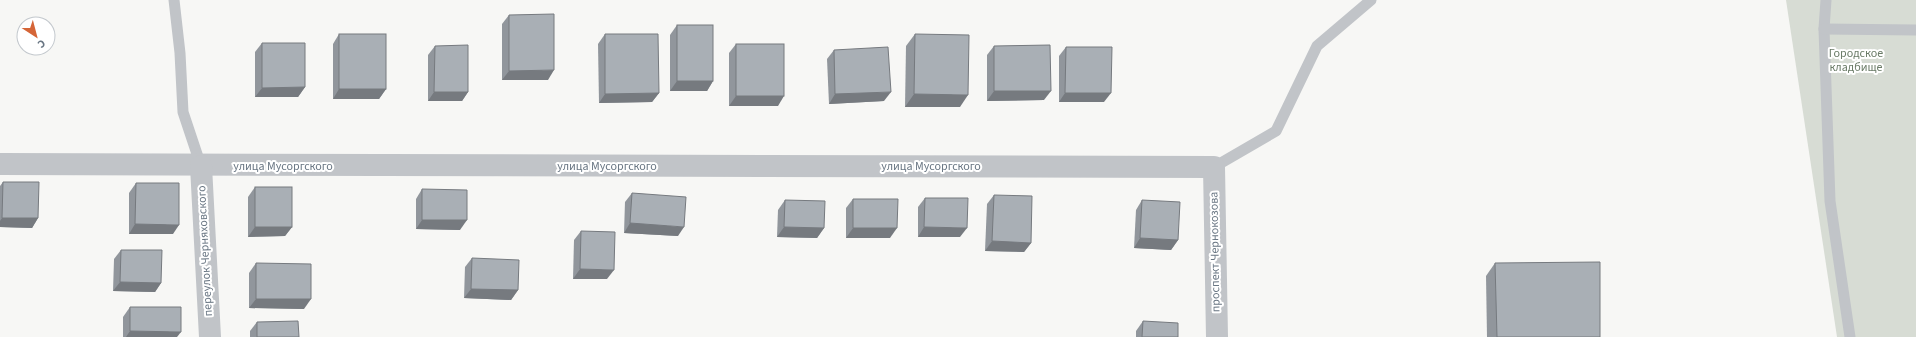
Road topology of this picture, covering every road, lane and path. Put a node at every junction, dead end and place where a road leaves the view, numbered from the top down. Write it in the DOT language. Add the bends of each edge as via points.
graph roads {
  1 [pos="174,0"];
  2 [pos="1371,0"];
  3 [pos="1826,0"];
  4 [pos="1824,29"];
  5 [pos="1916,30"];
  6 [pos="0,164"];
  7 [pos="201,166"];
  8 [pos="1214,167"];
  9 [pos="210,337"];
  10 [pos="1217,337"];
  11 [pos="1850,337"];
  1 -- 7 [label="lane" via="183,112"];
  2 -- 8 [label="lane" via="1317,46 1276,131"];
  3 -- 4 [label="lane"];
  4 -- 5 [label="lane"];
  4 -- 11 [label="lane" via="1830,201"];
  6 -- 7 [label="street, улица Мусоргского"];
  7 -- 8 [label="street, улица Мусоргского"];
  7 -- 9 [label="street, переулок Черняховского"];
  8 -- 10 [label="street, проспект Чернокозова"];
}
